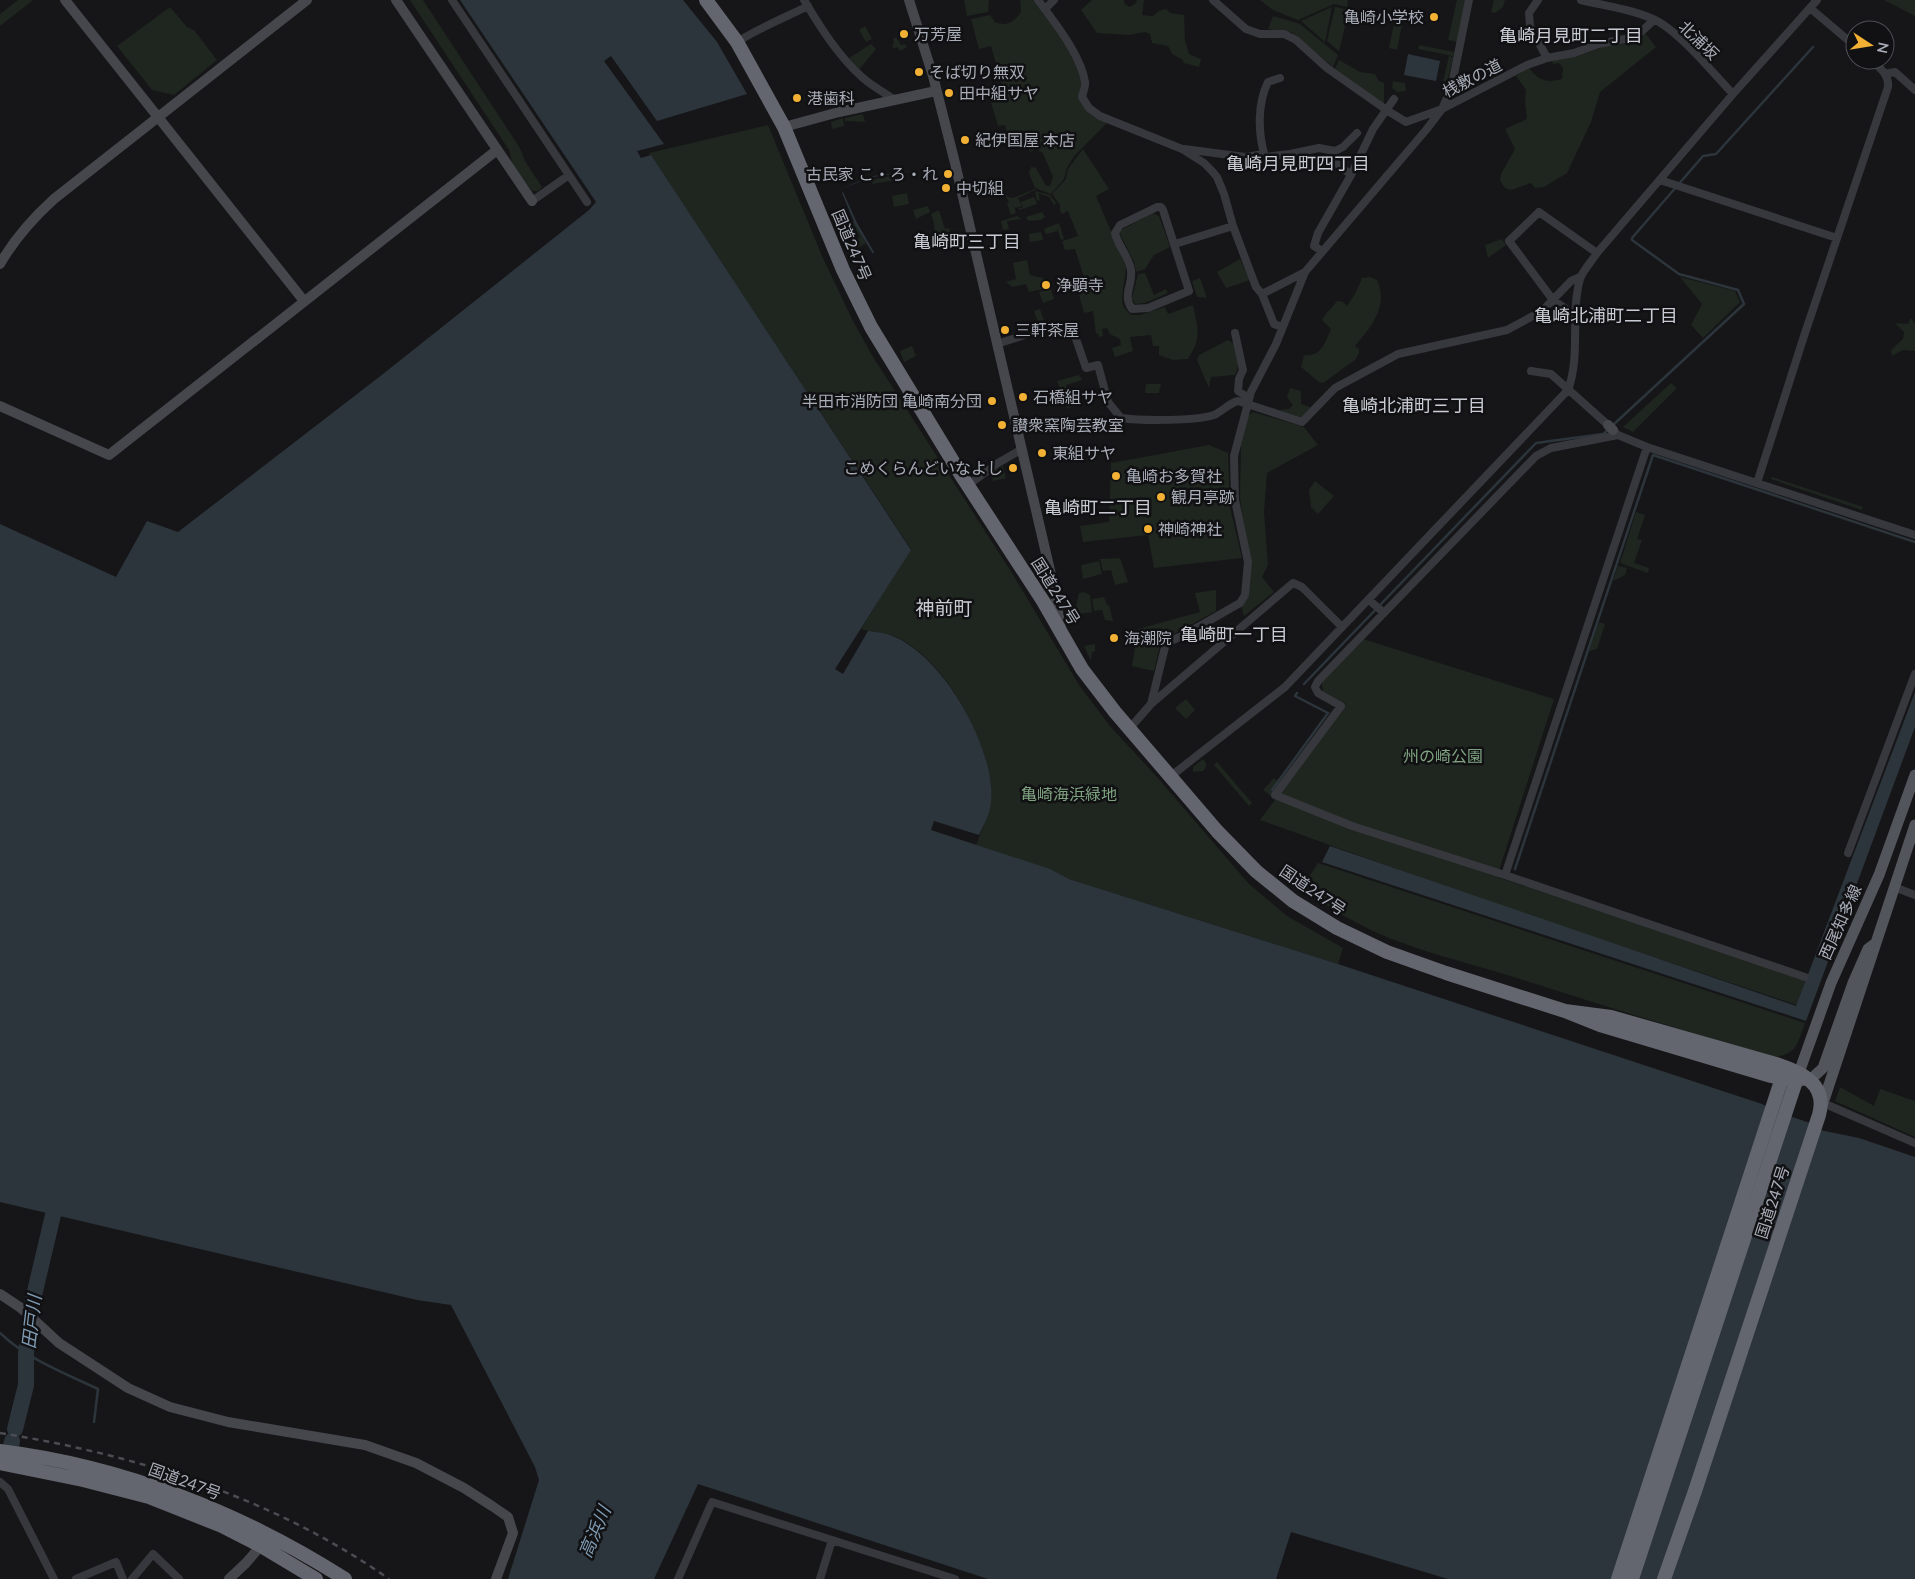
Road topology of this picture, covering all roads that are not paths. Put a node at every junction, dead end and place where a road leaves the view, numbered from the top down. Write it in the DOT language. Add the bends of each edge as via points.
graph roads {
  1 [pos="65,0"];
  2 [pos="307,0"];
  3 [pos="396,0"];
  4 [pos="452,0"];
  5 [pos="706,0"];
  6 [pos="909,0"];
  7 [pos="1038,0"];
  8 [pos="1054,0"];
  9 [pos="1213,0"];
  10 [pos="1469,0"];
  11 [pos="1538,0"];
  12 [pos="1581,0"];
  13 [pos="1817,0"];
  14 [pos="806,3"];
  15 [pos="1810,8"];
  16 [pos="1045,9"];
  17 [pos="1654,20"];
  18 [pos="1845,38"];
  19 [pos="737,42"];
  20 [pos="1547,58"];
  21 [pos="1881,70"];
  22 [pos="1885,74"];
  23 [pos="1280,78"];
  24 [pos="1915,90"];
  25 [pos="936,91"];
  26 [pos="1733,94"];
  27 [pos="1394,99"];
  28 [pos="895,100"];
  29 [pos="1442,109"];
  30 [pos="1386,110"];
  31 [pos="159,116"];
  32 [pos="784,127"];
  33 [pos="1357,133"];
  34 [pos="1182,149"];
  35 [pos="496,150"];
  36 [pos="1335,151"];
  37 [pos="1264,154"];
  38 [pos="569,175"];
  39 [pos="1351,175"];
  40 [pos="1660,180"];
  41 [pos="532,201"];
  42 [pos="587,202"];
  43 [pos="1233,226"];
  44 [pos="1837,238"];
  45 [pos="1175,244"];
  46 [pos="1322,251"];
  47 [pos="1597,253"];
  48 [pos="0,264"];
  49 [pos="1305,272"];
  50 [pos="1580,277"];
  51 [pos="1262,294"];
  52 [pos="1553,300"];
  53 [pos="304,301"];
  54 [pos="1575,315"];
  55 [pos="1282,327"];
  56 [pos="1235,333"];
  57 [pos="997,344"];
  58 [pos="1531,371"];
  59 [pos="1568,390"];
  60 [pos="1248,401"];
  61 [pos="0,406"];
  62 [pos="1613,430"];
  63 [pos="1647,447"];
  64 [pos="1022,450"];
  65 [pos="1757,482"];
  66 [pos="968,485"];
  67 [pos="1915,535"];
  68 [pos="1369,600"];
  69 [pos="1381,611"];
  70 [pos="1342,627"];
  71 [pos="1062,634"];
  72 [pos="1915,674"];
  73 [pos="1151,704"];
  74 [pos="1130,728"];
  75 [pos="1915,775"];
  76 [pos="1171,776"];
  77 [pos="1915,825"];
  78 [pos="1848,852"];
  79 [pos="1504,875"];
  80 [pos="1894,887"];
  81 [pos="1915,895"];
  82 [pos="1876,943"];
  83 [pos="1805,977"];
  84 [pos="1566,1010"];
  85 [pos="1782,1078"];
  86 [pos="1802,1078"];
  87 [pos="1823,1110"];
  88 [pos="1915,1144"];
  89 [pos="1,1294"];
  90 [pos="0,1451"];
  91 [pos="0,1463"];
  92 [pos="0,1482"];
  93 [pos="270,1534"];
  94 [pos="832,1540"];
  95 [pos="261,1546"];
  96 [pos="54,1579"];
  97 [pos="76,1579"];
  98 [pos="123,1579"];
  99 [pos="132,1579"];
  100 [pos="179,1579"];
  101 [pos="228,1579"];
  102 [pos="316,1579"];
  103 [pos="345,1579"];
  104 [pos="496,1579"];
  105 [pos="678,1579"];
  106 [pos="820,1579"];
  107 [pos="955,1579"];
  108 [pos="1618,1579"];
  109 [pos="1632,1579"];
  110 [pos="1664,1579"];
  1 -- 31 [label="street"];
  2 -- 31 [label="street"];
  3 -- 35 [label="street"];
  4 -- 38 [label="street"];
  5 -- 19 [label="highway, 国道247号"];
  6 -- 25 [label="street"];
  7 -- 16 [label="street"];
  8 -- 16 [label="street"];
  9 -- 30 [label="street" via="1246,30 1260,34 1284,34 1296,40 1327,68"];
  10 -- 29 [label="street" via="1451,89"];
  11 -- 20 [label="street" via="1529,13 1530,26"];
  12 -- 17 [label="street, 北浦坂"];
  13 -- 15 [label="street"];
  14 -- 19 [label="street"];
  14 -- 28 [label="street" via="853,69"];
  15 -- 18 [label="street"];
  15 -- 26 [label="street"];
  16 -- 34 [label="street" via="1079,62 1086,83 1082,97 1090,108 1100,116"];
  17 -- 20 [label="street, 桟敷の道" via="1630,38"];
  17 -- 26 [label="street, 北浦坂" via="1672,32"];
  19 -- 32 [label="highway, 国道247号"];
  20 -- 29 [label="street, 桟敷の道"];
  21 -- 22 [label="street"];
  22 -- 24 [label="street" via="1895,72"];
  22 -- 44 [label="street" via="1889,79 1888,87"];
  23 -- 37 [label="street" via="1268,82 1259,117"];
  25 -- 28 [label="street"];
  25 -- 57 [label="street"];
  26 -- 40 [label="street"];
  27 -- 30 [label="street"];
  28 -- 32 [label="street"];
  29 -- 30 [label="street" via="1406,122"];
  29 -- 46 [label="street"];
  30 -- 39 [label="street"];
  31 -- 48 [label="street" via="36,215"];
  31 -- 53 [label="street"];
  32 -- 66 [label="highway, 国道247号" via="855,296"];
  33 -- 36 [label="street"];
  34 -- 37 [label="street" via="1245,157"];
  34 -- 43 [label="street" via="1204,163 1217,177"];
  35 -- 41 [label="street"];
  35 -- 53 [label="street"];
  36 -- 37 [label="street" via="1319,148 1265,157"];
  36 -- 39 [label="street" via="1336,162"];
  38 -- 41 [label="street"];
  38 -- 42 [label="street"];
  39 -- 46 [label="street" via="1318,233 1314,246"];
  40 -- 44 [label="street"];
  40 -- 47 [label="street"];
  43 -- 45 [label="street"];
  43 -- 51 [label="street" via="1256,287"];
  44 -- 65 [label="street"];
  45 -- 45 [label="street" via="1161,207 1152,208 1117,228 1116,238 1130,266 1126,296 1132,309 1148,308 1189,291"];
  46 -- 49 [label="street"];
  47 -- 50 [label="street"];
  47 -- 52 [label="street" via="1539,212 1510,238 1510,243"];
  49 -- 51 [label="street"];
  49 -- 55 [label="street"];
  50 -- 52 [label="street" via="1570,281"];
  50 -- 54 [label="street"];
  51 -- 55 [label="street" via="1274,324"];
  52 -- 54 [label="street"];
  52 -- 60 [label="street" via="1542,311 1507,330 1398,354 1335,388 1302,422"];
  53 -- 61 [label="street" via="109,455"];
  54 -- 59 [label="street" via="1573,372"];
  55 -- 60 [label="street"];
  56 -- 60 [label="street" via="1243,370 1238,391"];
  57 -- 60 [label="street" via="1052,326 1074,333 1086,368 1098,365 1108,402 1121,418 1193,419 1215,414 1232,402"];
  57 -- 64 [label="street"];
  58 -- 59 [label="street" via="1548,373"];
  59 -- 62 [label="street"];
  59 -- 68 [label="street"];
  60 -- 73 [label="street" via="1234,456 1235,500 1248,562 1244,598 1166,643"];
  62 -- 63 [label="street"];
  62 -- 69 [label="street" via="1551,448 1536,456"];
  63 -- 65 [label="street"];
  63 -- 79 [label="street"];
  64 -- 66 [label="street"];
  64 -- 71 [label="street"];
  65 -- 67 [label="street"];
  66 -- 71 [label="highway, 国道247号"];
  68 -- 69 [label="street"];
  68 -- 70 [label="street"];
  69 -- 79 [label="street" via="1316,684 1318,692 1342,706 1275,795 1352,826"];
  70 -- 73 [label="street" via="1302,587 1293,583"];
  70 -- 76 [label="street" via="1285,687"];
  71 -- 74 [label="highway, 国道247号" via="1097,690"];
  72 -- 78 [label="street"];
  73 -- 74 [label="street"];
  74 -- 76 [label="highway, 国道247号"];
  75 -- 86 [label="main road, 西尾知多線" via="1879,875 1831,983"];
  76 -- 84 [label="highway, 国道247号" via="1256,871 1318,917 1387,952"];
  77 -- 80 [label="main road"];
  79 -- 83 [label="street"];
  80 -- 81 [label="street"];
  80 -- 82 [label="main road"];
  82 -- 86 [label="main road" via="1868,949 1853,982 1822,1068"];
  82 -- 87 [label="main road"];
  84 -- 85 [label="highway, 国道247号" via="1600,1026"];
  84 -- 86 [label="highway, 国道247号" via="1611,1017"];
  85 -- 86 [label="highway, 国道247号"];
  85 -- 108 [label="highway, 国道247号"];
  86 -- 87 [label="highway" via="1818,1091"];
  86 -- 109 [label="highway, 国道247号" via="1789,1105"];
  87 -- 88 [label="street"];
  87 -- 110 [label="highway, 国道247号"];
  89 -- 104 [label="street" via="81,1359 128,1388 170,1407 228,1422 365,1445 416,1463 464,1488 508,1518 514,1533"];
  90 -- 93 [label="highway, 国道247号" via="97,1469 198,1502"];
  91 -- 95 [label="highway, 国道247号" via="148,1497 222,1526"];
  92 -- 96 [label="street" via="8,1489"];
  93 -- 95 [label="street"];
  93 -- 103 [label="highway, 国道247号"];
  94 -- 105 [label="street" via="712,1502"];
  94 -- 106 [label="street"];
  94 -- 107 [label="street"];
  95 -- 101 [label="street"];
  95 -- 102 [label="highway, 国道247号"];
  97 -- 98 [label="street" via="116,1562"];
  99 -- 100 [label="street" via="153,1554"];
}
